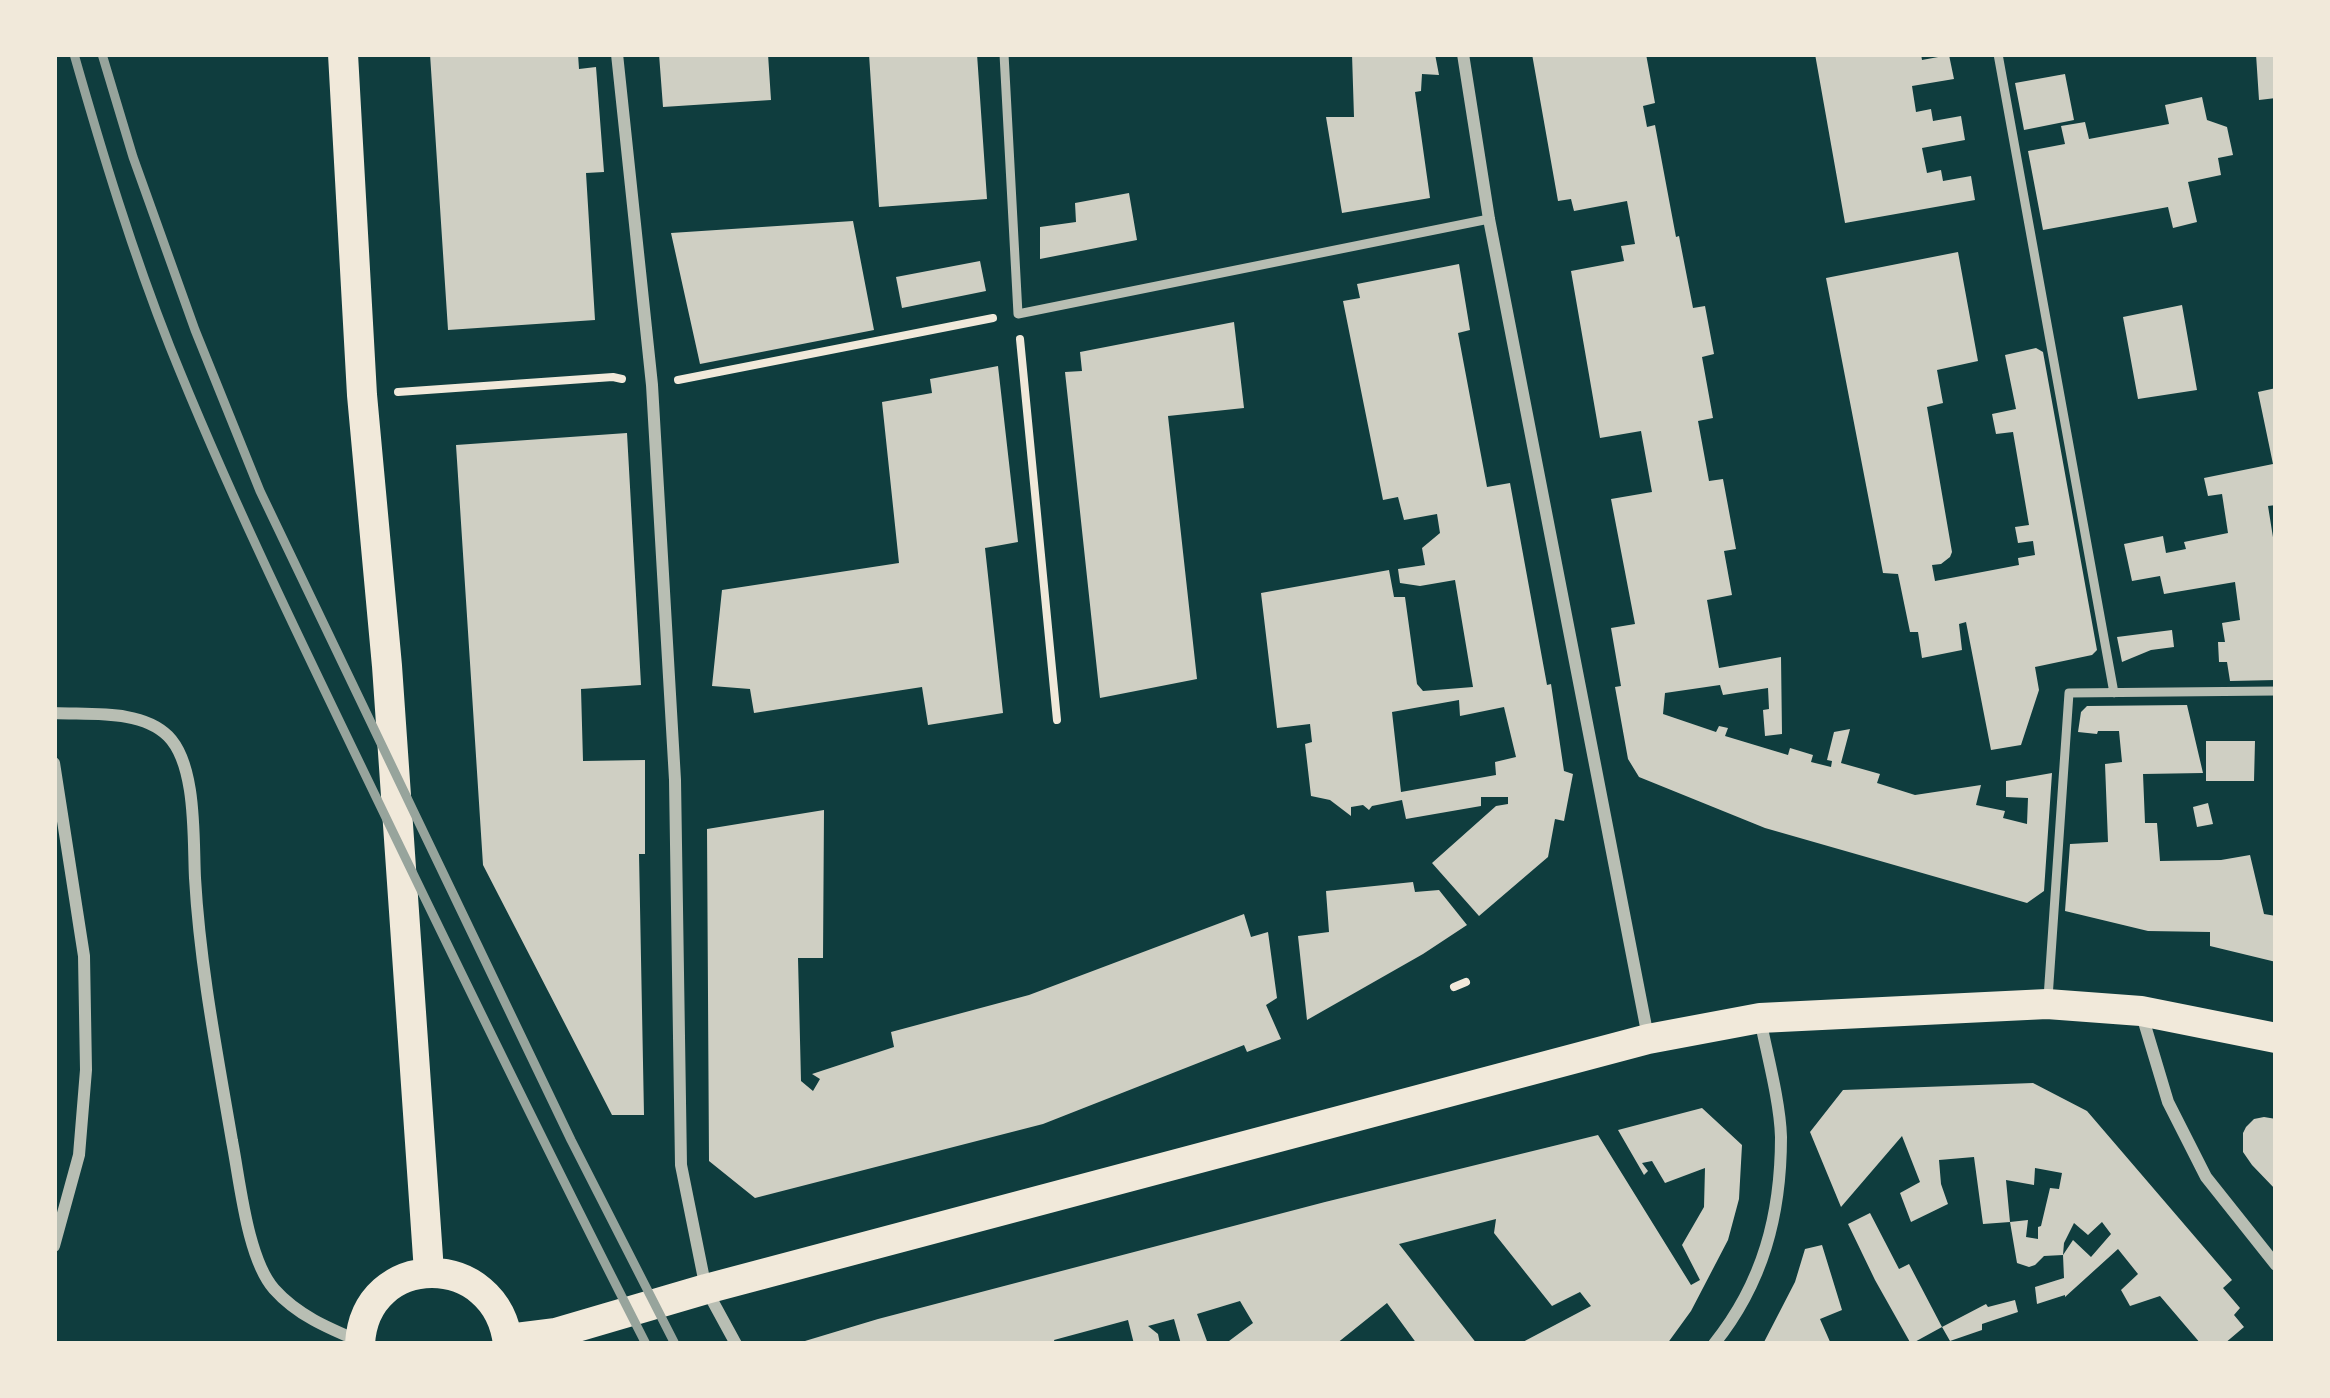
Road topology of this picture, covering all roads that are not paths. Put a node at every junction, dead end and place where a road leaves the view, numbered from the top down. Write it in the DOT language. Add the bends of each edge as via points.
graph roads {
  1 [pos="343,54"];
  2 [pos="617,54"];
  3 [pos="1004,54"];
  4 [pos="1463,54"];
  5 [pos="1998,54"];
  6 [pos="1489,219"];
  7 [pos="2276,691"];
  8 [pos="2114,693"];
  9 [pos="54,713"];
  10 [pos="54,763"];
  11 [pos="2048,1004"];
  12 [pos="2141,1011"];
  13 [pos="1760,1018"];
  14 [pos="1648,1039"];
  15 [pos="2276,1039"];
  16 [pos="54,1246"];
  17 [pos="2276,1265"];
  18 [pos="429,1272"];
  19 [pos="706,1289"];
  20 [pos="508,1342"];
  21 [pos="360,1343"];
  22 [pos="736,1344"];
  23 [pos="1714,1344"];
  1 -- 18 [label="main road"];
  2 -- 19 [label="street" via="652,385 675,780 682,1165"];
  3 -- 6 [label="lane" via="1018,314"];
  4 -- 6 [label="street"];
  5 -- 8 [label="lane"];
  6 -- 14 [label="street"];
  7 -- 8 [label="lane"];
  8 -- 11 [label="lane" via="2069,693"];
  9 -- 21 [label="street" via="134,718 178,751 190,797 207,996 252,1242 271,1286 319,1324"];
  10 -- 16 [label="street" via="84,956 86,1070 79,1155"];
  11 -- 12 [label="main road"];
  11 -- 13 [label="main road"];
  12 -- 15 [label="main road"];
  12 -- 17 [label="street" via="2168,1102 2206,1177"];
  13 -- 14 [label="main road"];
  13 -- 23 [label="street" via="1781,1134 1776,1202 1765,1258"];
  14 -- 19 [label="main road"];
  18 -- 20 [label="main road" via="478,1287 501,1314"];
  18 -- 21 [label="main road" via="377,1300"];
  19 -- 20 [label="main road"];
  19 -- 22 [label="street"];
}
